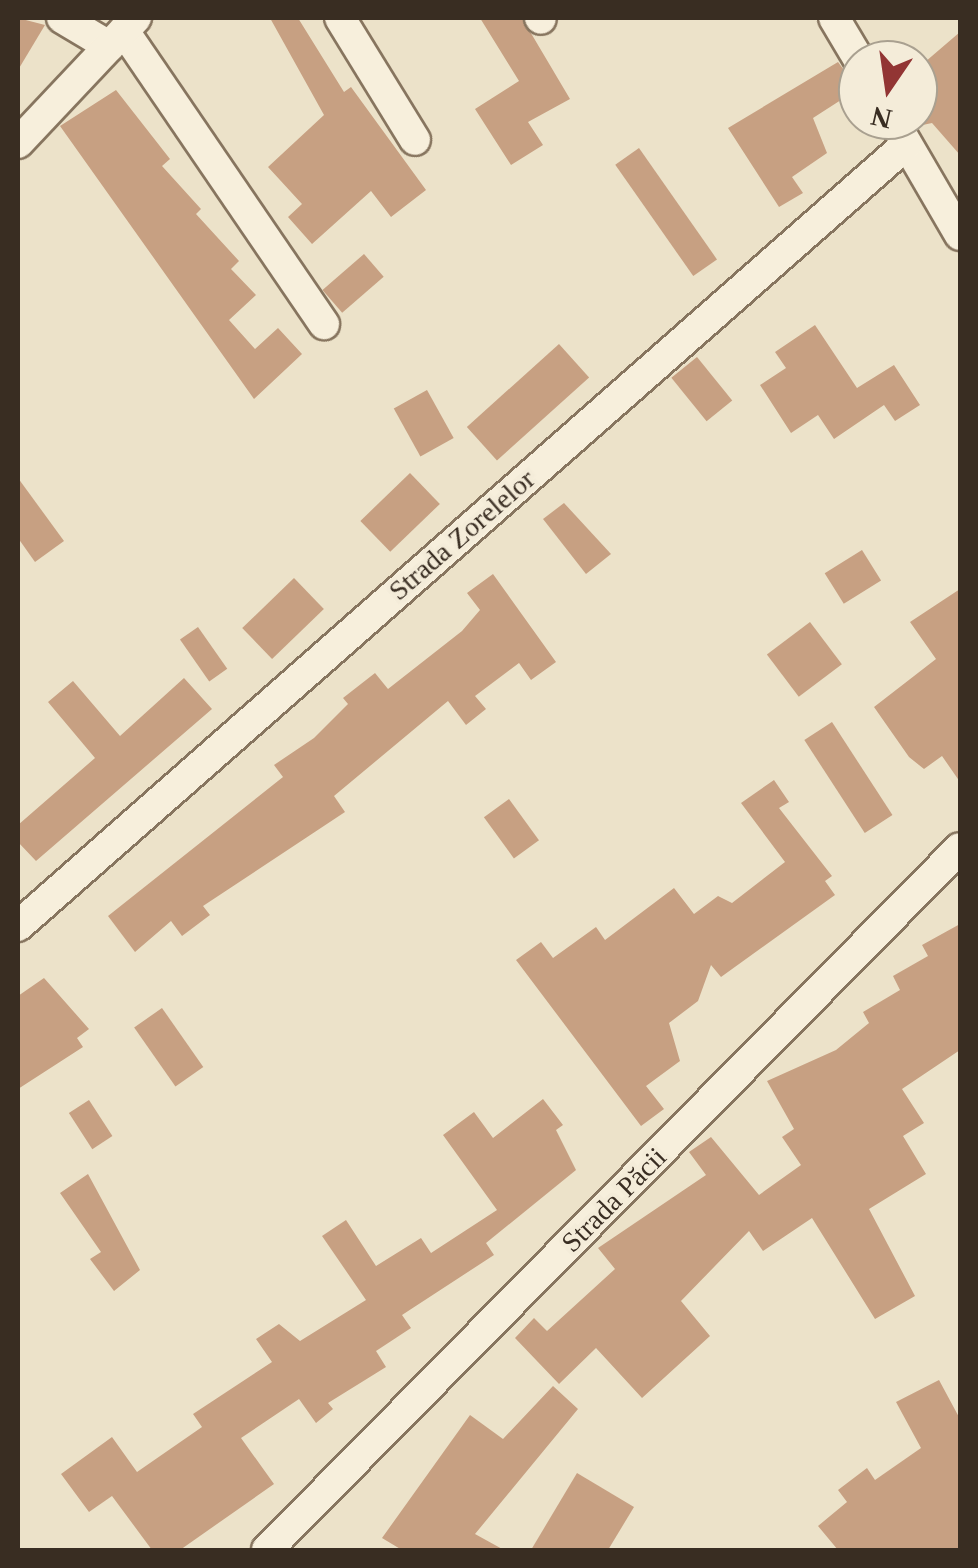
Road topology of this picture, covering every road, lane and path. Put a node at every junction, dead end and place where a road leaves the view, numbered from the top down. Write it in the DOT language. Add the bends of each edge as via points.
graph roads {
  1 [pos="62,18"];
  2 [pos="340,18"];
  3 [pos="834,18"];
  4 [pos="123,31"];
  5 [pos="847,40"];
  6 [pos="415,140"];
  7 [pos="890,140"];
  8 [pos="906,140"];
  9 [pos="18,143"];
  10 [pos="950,192"];
  11 [pos="960,235"];
  12 [pos="324,324"];
  13 [pos="960,848"];
  14 [pos="18,926"];
  15 [pos="267,1550"];
  1 -- 4 [label="street"];
  2 -- 6 [label="street"];
  3 -- 5 [label="street"];
  4 -- 9 [label="street"];
  4 -- 12 [label="street"];
  7 -- 14 [label="street, Strada Zorelelor"];
  8 -- 10 [label="street"];
  10 -- 11 [label="street"];
  13 -- 15 [label="street, Strada Păcii"];
}
